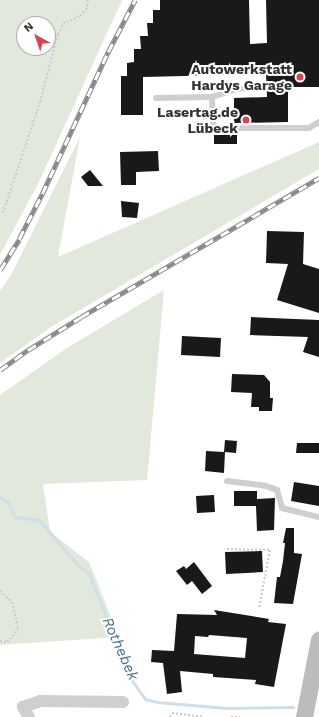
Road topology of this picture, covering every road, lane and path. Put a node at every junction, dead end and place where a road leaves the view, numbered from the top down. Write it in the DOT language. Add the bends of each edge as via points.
graph roads {
  1 [pos="88,0"];
  2 [pos="260,87"];
  3 [pos="212,97"];
  4 [pos="156,98"];
  5 [pos="319,122"];
  6 [pos="3,213"];
  7 [pos="227,481"];
  8 [pos="319,517"];
  9 [pos="227,549"];
  10 [pos="0,591"];
  11 [pos="259,608"];
  12 [pos="319,640"];
  13 [pos="0,641"];
  14 [pos="123,702"];
  15 [pos="304,714"];
  16 [pos="29,717"];
  17 [pos="170,717"];
  18 [pos="203,717"];
  19 [pos="231,717"];
  20 [pos="240,717"];
  1 -- 6 [label="path" via="86,10 80,16 63,24 58,34 40,102"];
  2 -- 3 [label="lane" via="238,89"];
  3 -- 4 [label="lane"];
  3 -- 5 [label="lane" via="213,128 309,128"];
  7 -- 8 [label="lane" via="277,490 282,508"];
  9 -- 11 [label="path" via="270,550"];
  10 -- 13 [label="path" via="12,602 18,628 12,638 6,642"];
  12 -- 15 [label="main road"];
  14 -- 16 [label="street" via="40,701 23,707"];
  17 -- 18 [label="path" via="172,713"];
  19 -- 20 [label="path"];
}
